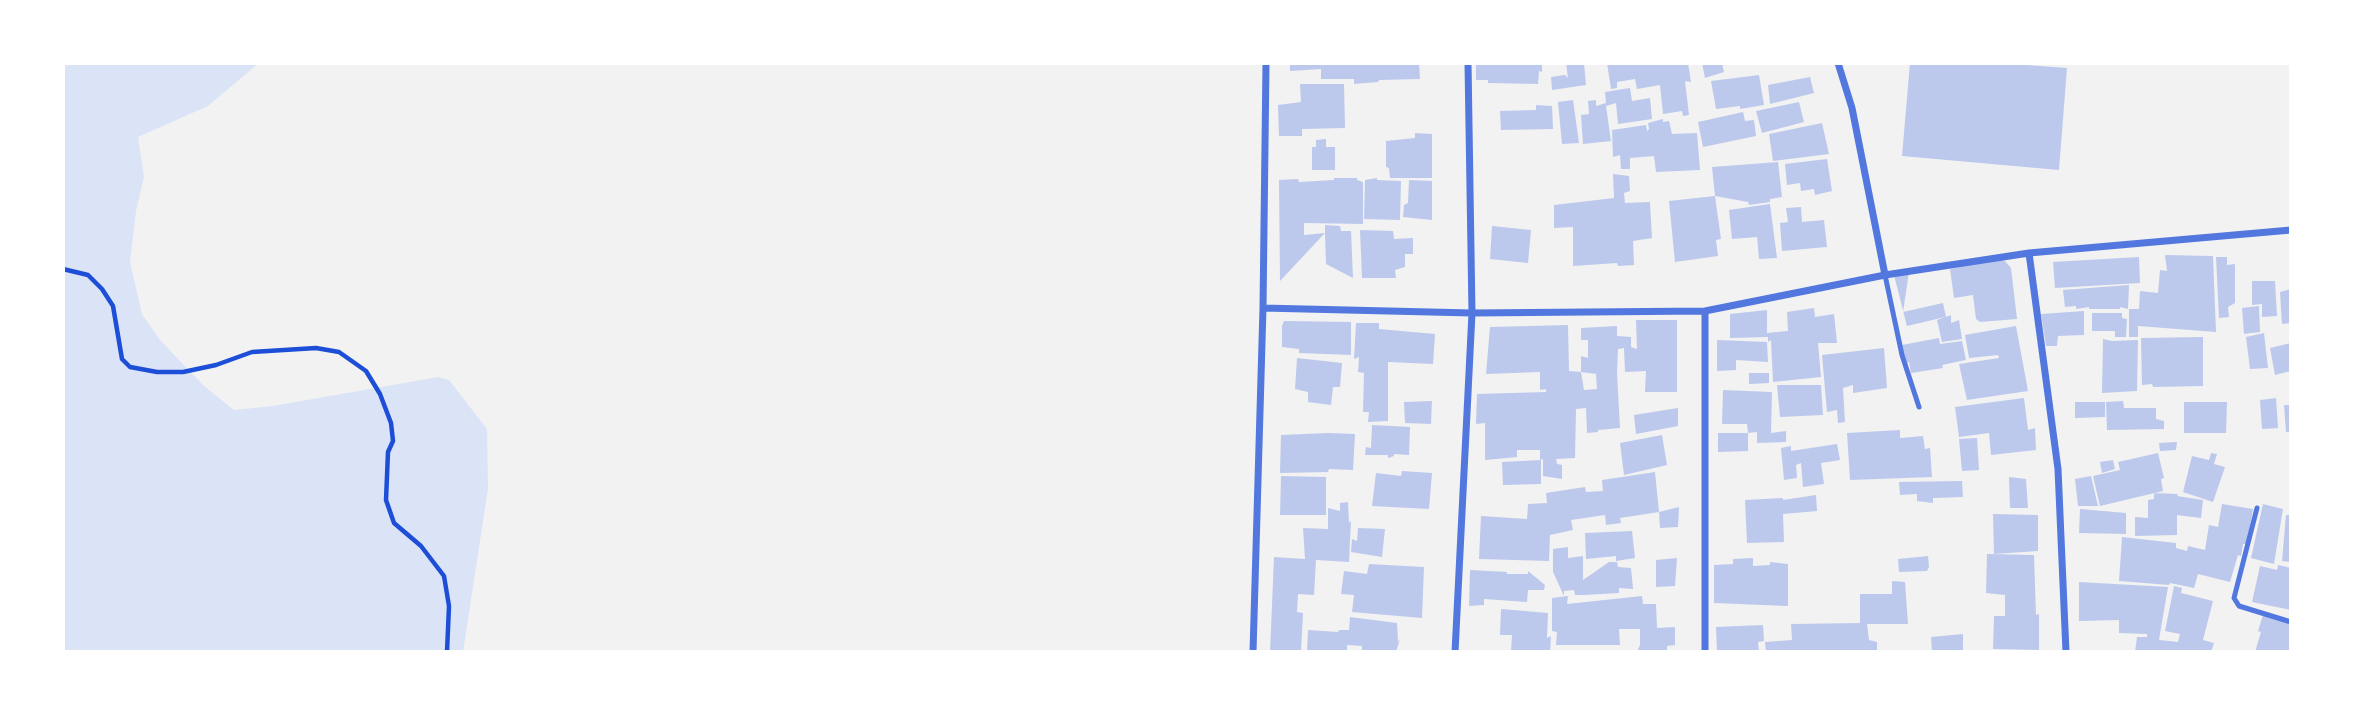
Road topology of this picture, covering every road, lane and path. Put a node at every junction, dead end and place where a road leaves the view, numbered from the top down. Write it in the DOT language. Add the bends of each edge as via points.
graph roads {
  1 [pos="1266,63"];
  2 [pos="1468,63"];
  3 [pos="1838,63"];
  4 [pos="2291,230"];
  5 [pos="2029,253"];
  6 [pos="63,269"];
  7 [pos="1885,275"];
  8 [pos="1263,308"];
  9 [pos="1705,311"];
  10 [pos="1472,313"];
  11 [pos="1919,407"];
  12 [pos="2257,508"];
  13 [pos="2291,622"];
  14 [pos="447,652"];
  15 [pos="1253,652"];
  16 [pos="1455,652"];
  17 [pos="1705,652"];
  18 [pos="2066,652"];
  1 -- 8 [label="street"];
  2 -- 10 [label="street"];
  3 -- 7 [label="street" via="1852,108"];
  4 -- 5 [label="street"];
  5 -- 7 [label="street"];
  5 -- 18 [label="street" via="2058,469"];
  6 -- 14 [label="path" via="88,275 102,289 113,306 122,359 130,366 183,372 252,352 316,348 339,352 366,371 391,423 386,500 394,523 444,576 449,606"];
  7 -- 9 [label="street"];
  7 -- 11 [label="lane"];
  8 -- 10 [label="street"];
  8 -- 15 [label="street"];
  9 -- 10 [label="street"];
  9 -- 17 [label="street"];
  10 -- 16 [label="street"];
  12 -- 13 [label="lane" via="2235,603"];
}
